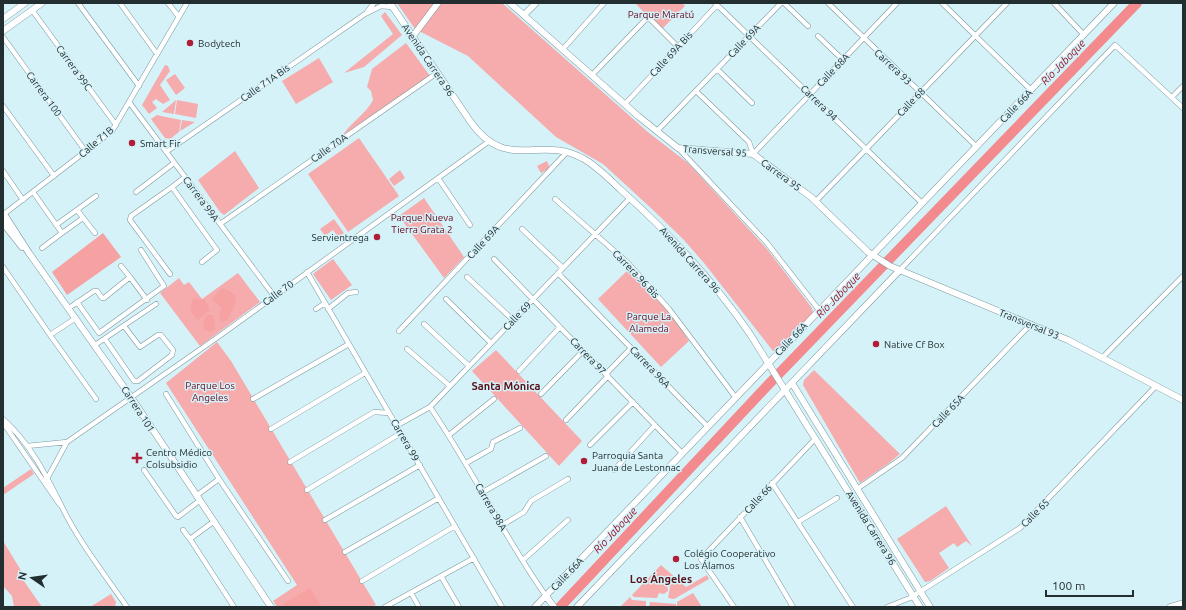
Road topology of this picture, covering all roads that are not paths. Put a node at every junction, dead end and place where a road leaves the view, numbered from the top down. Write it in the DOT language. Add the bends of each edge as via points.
graph roads {
  1 [pos="25,3"];
  2 [pos="42,3"];
  3 [pos="78,3"];
  4 [pos="120,3"];
  5 [pos="168,3"];
  6 [pos="187,3"];
  7 [pos="374,3"];
  8 [pos="438,3"];
  9 [pos="510,3"];
  10 [pos="536,3"];
  11 [pos="604,3"];
  12 [pos="828,3"];
  13 [pos="897,3"];
  14 [pos="942,3"];
  15 [pos="1006,3"];
  16 [pos="1054,3"];
  17 [pos="1114,3"];
  18 [pos="716,4"];
  19 [pos="780,4"];
  20 [pos="391,5"];
  21 [pos="32,10"];
  22 [pos="365,14"];
  23 [pos="524,15"];
  24 [pos="4,17"];
  25 [pos="179,17"];
  26 [pos="808,26"];
  27 [pos="3,31"];
  28 [pos="1084,35"];
  29 [pos="413,36"];
  30 [pos="749,36"];
  31 [pos="818,36"];
  32 [pos="975,36"];
  33 [pos="3,37"];
  34 [pos="863,38"];
  35 [pos="678,47"];
  36 [pos="563,49"];
  37 [pos="157,54"];
  38 [pos="843,60"];
  39 [pos="717,69"];
  40 [pos="437,72"];
  41 [pos="592,75"];
  42 [pos="139,86"];
  43 [pos="1183,86"];
  44 [pos="1031,90"];
  45 [pos="696,91"];
  46 [pos="921,92"];
  47 [pos="810,94"];
  48 [pos="1172,97"];
  49 [pos="129,102"];
  50 [pos="752,103"];
  51 [pos="625,104"];
  52 [pos="3,106"];
  53 [pos="1183,108"];
  54 [pos="116,125"];
  55 [pos="657,131"];
  56 [pos="488,142"];
  57 [pos="976,146"];
  58 [pos="678,148"];
  59 [pos="866,149"];
  60 [pos="86,152"];
  61 [pos="166,152"];
  62 [pos="567,152"];
  63 [pos="752,154"];
  64 [pos="174,163"];
  65 [pos="3,171"];
  66 [pos="54,176"];
  67 [pos="185,177"];
  68 [pos="438,178"];
  69 [pos="172,187"];
  70 [pos="33,192"];
  71 [pos="136,192"];
  72 [pos="96,196"];
  73 [pos="630,198"];
  74 [pos="555,199"];
  75 [pos="23,200"];
  76 [pos="816,201"];
  77 [pos="922,203"];
  78 [pos="77,210"];
  79 [pos="4,215"];
  80 [pos="83,218"];
  81 [pos="3,223"];
  82 [pos="220,224"];
  83 [pos="56,225"];
  84 [pos="470,226"];
  85 [pos="522,229"];
  86 [pos="62,233"];
  87 [pos="95,233"];
  88 [pos="595,235"];
  89 [pos="42,248"];
  90 [pos="141,250"];
  91 [pos="29,253"];
  92 [pos="874,257"];
  93 [pos="494,259"];
  94 [pos="202,262"];
  95 [pos="121,266"];
  96 [pos="3,267"];
  97 [pos="563,268"];
  98 [pos="899,271"];
  99 [pos="306,272"];
  100 [pos="558,273"];
  101 [pos="170,274"];
  102 [pos="1183,276"];
  103 [pos="130,277"];
  104 [pos="467,277"];
  105 [pos="356,292"];
  106 [pos="274,296"];
  107 [pos="446,299"];
  108 [pos="533,299"];
  109 [pos="147,300"];
  110 [pos="77,302"];
  111 [pos="324,303"];
  112 [pos="156,304"];
  113 [pos="69,308"];
  114 [pos="316,309"];
  115 [pos="328,309"];
  116 [pos="819,310"];
  117 [pos="76,318"];
  118 [pos="513,320"];
  119 [pos="424,324"];
  120 [pos="1031,324"];
  121 [pos="124,326"];
  122 [pos="560,327"];
  123 [pos="399,331"];
  124 [pos="50,335"];
  125 [pos="104,339"];
  126 [pos="491,343"];
  127 [pos="349,344"];
  128 [pos="95,345"];
  129 [pos="631,348"];
  130 [pos="407,349"];
  131 [pos="583,351"];
  132 [pos="1103,357"];
  133 [pos="770,364"];
  134 [pos="469,366"];
  135 [pos="518,371"];
  136 [pos="365,373"];
  137 [pos="607,375"];
  138 [pos="792,383"];
  139 [pos="450,386"];
  140 [pos="1156,386"];
  141 [pos="785,390"];
  142 [pos="166,394"];
  143 [pos="540,394"];
  144 [pos="131,397"];
  145 [pos="736,398"];
  146 [pos="96,399"];
  147 [pos="252,399"];
  148 [pos="494,399"];
  149 [pos="1183,400"];
  150 [pos="633,402"];
  151 [pos="430,407"];
  152 [pos="389,413"];
  153 [pos="3,419"];
  154 [pos="566,420"];
  155 [pos="656,425"];
  156 [pos="396,426"];
  157 [pos="708,427"];
  158 [pos="520,428"];
  159 [pos="271,430"];
  160 [pos="401,433"];
  161 [pos="449,435"];
  162 [pos="815,440"];
  163 [pos="67,442"];
  164 [pos="28,445"];
  165 [pos="590,445"];
  166 [pos="23,450"];
  167 [pos="682,453"];
  168 [pos="546,456"];
  169 [pos="290,462"];
  170 [pos="466,463"];
  171 [pos="420,465"];
  172 [pos="144,470"];
  173 [pos="614,470"];
  174 [pos="46,479"];
  175 [pos="219,479"];
  176 [pos="568,479"];
  177 [pos="772,483"];
  178 [pos="857,489"];
  179 [pos="307,490"];
  180 [pos="483,492"];
  181 [pos="197,498"];
  182 [pos="439,498"];
  183 [pos="837,498"];
  184 [pos="740,517"];
  185 [pos="326,520"];
  186 [pos="568,520"];
  187 [pos="213,522"];
  188 [pos="798,522"];
  189 [pos="455,526"];
  190 [pos="501,526"];
  191 [pos="183,530"];
  192 [pos="190,539"];
  193 [pos="345,552"];
  194 [pos="474,558"];
  195 [pos="523,560"];
  196 [pos="441,576"];
  197 [pos="288,580"];
  198 [pos="362,581"];
  199 [pos="921,591"];
  200 [pos="410,593"];
  201 [pos="913,596"];
  202 [pos="547,598"];
  203 [pos="1183,603"];
  204 [pos="127,607"];
  205 [pos="234,607"];
  206 [pos="271,607"];
  207 [pos="385,607"];
  208 [pos="419,607"];
  209 [pos="459,607"];
  210 [pos="502,607"];
  211 [pos="535,607"];
  212 [pos="554,607"];
  213 [pos="577,607"];
  214 [pos="734,607"];
  215 [pos="793,607"];
  216 [pos="853,607"];
  217 [pos="887,607"];
  218 [pos="920,607"];
  219 [pos="930,607"];
  220 [pos="1170,607"];
  1 -- 24 [label="street"];
  2 -- 21 [label="street"];
  3 -- 42 [label="street"];
  4 -- 37 [label="street"];
  5 -- 25 [label="street"];
  6 -- 25 [label="street, Calle 71B"];
  7 -- 22 [label="street, Calle 71A Bis"];
  8 -- 29 [label="street"];
  9 -- 23 [label="street"];
  10 -- 23 [label="street"];
  11 -- 36 [label="street"];
  12 -- 34 [label="street, Carrera 93"];
  13 -- 34 [label="street, Calle 68A"];
  14 -- 32 [label="street"];
  15 -- 32 [label="street, Calle 68"];
  16 -- 28 [label="street"];
  17 -- 28 [label="street, Calle 66A"];
  18 -- 30 [label="street, Carrera 94"];
  18 -- 35 [label="street, Calle 69A Bis"];
  19 -- 26 [label="street"];
  19 -- 30 [label="street, Calle 69A"];
  20 -- 22 [label="street, Calle 71A Bis" via="381,6"];
  20 -- 29 [label="street, Avenida Carrera 96"];
  21 -- 27 [label="street"];
  21 -- 54 [label="street, Carrera 99C"];
  22 -- 61 [label="street, Calle 71A Bis"];
  23 -- 36 [label="street"];
  25 -- 37 [label="street, Calle 71B"];
  28 -- 44 [label="street, Calle 66A"];
  29 -- 40 [label="street, Avenida Carrera 96"];
  30 -- 39 [label="street, Calle 69A"];
  30 -- 47 [label="street, Carrera 94"];
  31 -- 38 [label="street"];
  32 -- 44 [label="street"];
  32 -- 46 [label="street, Calle 68"];
  33 -- 60 [label="street, Carrera 100"];
  34 -- 38 [label="street, Calle 68A"];
  34 -- 46 [label="street, Carrera 93"];
  35 -- 41 [label="street" via="648,17"];
  35 -- 51 [label="street, Calle 69A Bis"];
  36 -- 41 [label="street"];
  37 -- 42 [label="street, Calle 71B"];
  38 -- 47 [label="street, Calle 68A"];
  39 -- 45 [label="street, Calle 69A"];
  39 -- 50 [label="street"];
  40 -- 56 [label="street, Avenida Carrera 96" via="478,134"];
  40 -- 82 [label="street, Calle 70A"];
  41 -- 51 [label="street"];
  42 -- 49 [label="street, Calle 71B"];
  43 -- 48 [label="street"];
  44 -- 57 [label="street, Calle 66A"];
  45 -- 55 [label="street, Calle 69A"];
  45 -- 63 [label="street, Carrera 95" via="748,142"];
  46 -- 57 [label="street, Carrera 93"];
  46 -- 59 [label="street, Calle 68"];
  47 -- 59 [label="street, Carrera 94"];
  47 -- 63 [label="street, Calle 68A"];
  48 -- 53 [label="street"];
  48 -- 98 [label="street" via="1115,45"];
  49 -- 54 [label="street, Calle 71B"];
  49 -- 61 [label="street, Carrera 99A"];
  51 -- 55 [label="street"];
  52 -- 66 [label="street"];
  54 -- 60 [label="street, Calle 71B"];
  55 -- 58 [label="street"];
  56 -- 62 [label="street, Avenida Carrera 96" via="512,150"];
  56 -- 68 [label="street, Calle 70"];
  57 -- 77 [label="street, Calle 66A"];
  58 -- 63 [label="street, Transversal 95"];
  58 -- 116 [label="street" via="767,243"];
  59 -- 76 [label="street, Calle 68"];
  59 -- 77 [label="street, Carrera 94"];
  60 -- 66 [label="street, Calle 71B"];
  61 -- 64 [label="street, Carrera 99A"];
  62 -- 73 [label="street, Avenida Carrera 96" via="582,157"];
  62 -- 123 [label="street, Calle 69A"];
  63 -- 76 [label="street, Carrera 95"];
  64 -- 67 [label="street, Carrera 99A"];
  64 -- 71 [label="street"];
  65 -- 75 [label="street"];
  66 -- 70 [label="street, Calle 71B"];
  67 -- 69 [label="street"];
  67 -- 82 [label="street, Carrera 99A"];
  68 -- 84 [label="street"];
  68 -- 99 [label="street, Calle 70"];
  69 -- 94 [label="street" via="216,248 216,252"];
  69 -- 101 [label="street" via="131,216 130,220"];
  70 -- 75 [label="street, Calle 71B"];
  70 -- 83 [label="street"];
  72 -- 78 [label="street"];
  73 -- 88 [label="street, Calle 69"];
  73 -- 133 [label="street, Avenida Carrera 96" via="679,244 708,278 738,316"];
  74 -- 88 [label="street, Carrera 96 Bis"];
  75 -- 79 [label="street, Calle 71B"];
  76 -- 92 [label="street, Carrera 95"];
  77 -- 92 [label="street, Calle 66A"];
  78 -- 80 [label="street"];
  78 -- 83 [label="street"];
  79 -- 91 [label="street, Carrera 101"];
  80 -- 86 [label="street"];
  80 -- 87 [label="street"];
  81 -- 91 [label="street, Carrera 101"];
  82 -- 106 [label="street, Carrera 99A"];
  83 -- 86 [label="street"];
  85 -- 97 [label="street"];
  86 -- 89 [label="street"];
  88 -- 97 [label="street, Calle 69"];
  88 -- 145 [label="street, Carrera 96 Bis" via="628,263 669,309"];
  90 -- 109 [label="street" via="165,284"];
  91 -- 113 [label="street, Carrera 101"];
  92 -- 98 [label="street, Transversal 93"];
  92 -- 116 [label="street, Calle 66A"];
  93 -- 108 [label="street, Carrera 97"];
  95 -- 103 [label="street"];
  96 -- 124 [label="street"];
  97 -- 100 [label="street, Calle 69"];
  98 -- 120 [label="street, Transversal 93"];
  98 -- 138 [label="street"];
  99 -- 106 [label="street, Calle 70"];
  99 -- 111 [label="street, Carrera 99"];
  100 -- 108 [label="street, Calle 69"];
  100 -- 129 [label="street, Carrera 96A"];
  102 -- 132 [label="street"];
  103 -- 109 [label="street"];
  103 -- 110 [label="street" via="104,298 94,291"];
  104 -- 118 [label="street"];
  105 -- 115 [label="street" via="348,293"];
  106 -- 144 [label="street, Calle 70"];
  107 -- 126 [label="street"];
  108 -- 118 [label="street, Calle 69"];
  108 -- 122 [label="street, Carrera 97"];
  109 -- 110 [label="street" via="99,333"];
  110 -- 113 [label="street"];
  111 -- 114 [label="street"];
  111 -- 115 [label="street, Carrera 99"];
  112 -- 121 [label="street"];
  113 -- 117 [label="street, Carrera 101"];
  115 -- 127 [label="street, Carrera 99"];
  116 -- 133 [label="street, Calle 66A"];
  117 -- 124 [label="street"];
  117 -- 128 [label="street, Carrera 101"];
  118 -- 126 [label="street, Calle 69"];
  119 -- 134 [label="street"];
  120 -- 132 [label="street, Transversal 93"];
  120 -- 178 [label="street, Calle 65A" via="902,458"];
  121 -- 125 [label="street"];
  121 -- 125 [label="street" via="140,347 161,335 173,350 172,355 138,381 134,381"];
  122 -- 131 [label="street, Carrera 97"];
  122 -- 135 [label="street"];
  124 -- 146 [label="street"];
  125 -- 128 [label="street"];
  126 -- 134 [label="street, Calle 69"];
  127 -- 136 [label="street, Carrera 99"];
  127 -- 147 [label="street"];
  128 -- 144 [label="street, Carrera 101"];
  129 -- 137 [label="street"];
  129 -- 157 [label="street, Carrera 96A"];
  130 -- 139 [label="street"];
  131 -- 137 [label="street, Carrera 97"];
  131 -- 143 [label="street"];
  132 -- 140 [label="street, Transversal 93"];
  133 -- 141 [label="street, Avenida Carrera 96"];
  133 -- 145 [label="street, Calle 66A"];
  134 -- 139 [label="street, Calle 69"];
  136 -- 152 [label="street, Carrera 99"];
  136 -- 159 [label="street"];
  137 -- 150 [label="street, Carrera 97"];
  137 -- 154 [label="street"];
  138 -- 141 [label="street"];
  138 -- 178 [label="street, Avenida Carrera 96"];
  139 -- 151 [label="street, Calle 69"];
  140 -- 149 [label="street, Transversal 93"];
  140 -- 199 [label="street, Calle 65" via="1027,522"];
  141 -- 162 [label="street, Avenida Carrera 96"];
  141 -- 213 [label="street"];
  142 -- 175 [label="street"];
  144 -- 163 [label="street, Calle 70"];
  144 -- 181 [label="street, Carrera 101"];
  145 -- 157 [label="street, Calle 66A"];
  148 -- 161 [label="street"];
  150 -- 155 [label="street, Carrera 97"];
  150 -- 165 [label="street"];
  151 -- 156 [label="street, Calle 69"];
  151 -- 161 [label="street, Carrera 98A"];
  152 -- 156 [label="street, Carrera 99"];
  152 -- 169 [label="street" via="374,412"];
  153 -- 164 [label="street"];
  153 -- 166 [label="street"];
  155 -- 167 [label="street, Carrera 97"];
  155 -- 173 [label="street"];
  156 -- 160 [label="street, Carrera 99"];
  157 -- 167 [label="street, Calle 66A"];
  158 -- 170 [label="street" via="495,440 491,449"];
  160 -- 171 [label="street, Carrera 99"];
  160 -- 179 [label="street"];
  161 -- 170 [label="street, Carrera 98A"];
  162 -- 177 [label="street, Calle 66"];
  162 -- 201 [label="street, Avenida Carrera 96"];
  163 -- 164 [label="street"];
  163 -- 174 [label="street, Calle 70"];
  164 -- 166 [label="street"];
  164 -- 174 [label="street"];
  166 -- 174 [label="street"];
  167 -- 202 [label="street, Calle 66A"];
  168 -- 180 [label="street"];
  170 -- 180 [label="street, Carrera 98A"];
  171 -- 182 [label="street, Carrera 99"];
  171 -- 185 [label="street"];
  172 -- 181 [label="street" via="176,516 178,517"];
  174 -- 204 [label="street"];
  175 -- 181 [label="street"];
  175 -- 197 [label="street"];
  176 -- 190 [label="street" via="531,501 524,512"];
  177 -- 184 [label="street, Calle 66"];
  177 -- 188 [label="street"];
  178 -- 199 [label="street, Avenida Carrera 96"];
  180 -- 190 [label="street, Carrera 98A"];
  181 -- 187 [label="street, Carrera 101"];
  182 -- 189 [label="street, Carrera 99"];
  182 -- 193 [label="street"];
  183 -- 188 [label="street"];
  184 -- 214 [label="street, Calle 66" via="701,559"];
  184 -- 215 [label="street"];
  186 -- 195 [label="street"];
  187 -- 192 [label="street"];
  187 -- 206 [label="street, Carrera 101"];
  188 -- 216 [label="street"];
  189 -- 194 [label="street, Carrera 99"];
  189 -- 198 [label="street"];
  190 -- 195 [label="street, Carrera 98A"];
  191 -- 192 [label="street"];
  192 -- 205 [label="street"];
  194 -- 196 [label="street"];
  194 -- 210 [label="street, Carrera 99"];
  195 -- 202 [label="street, Carrera 98A"];
  196 -- 200 [label="street"];
  196 -- 209 [label="street"];
  199 -- 201 [label="street, Calle 65"];
  199 -- 219 [label="street, Avenida Carrera 96"];
  200 -- 207 [label="street"];
  200 -- 208 [label="street"];
  201 -- 217 [label="street, Calle 65"];
  201 -- 218 [label="street, Avenida Carrera 96"];
  202 -- 211 [label="street, Calle 66A"];
  202 -- 212 [label="street, Carrera 98A"];
  203 -- 220 [label="street"];
}
